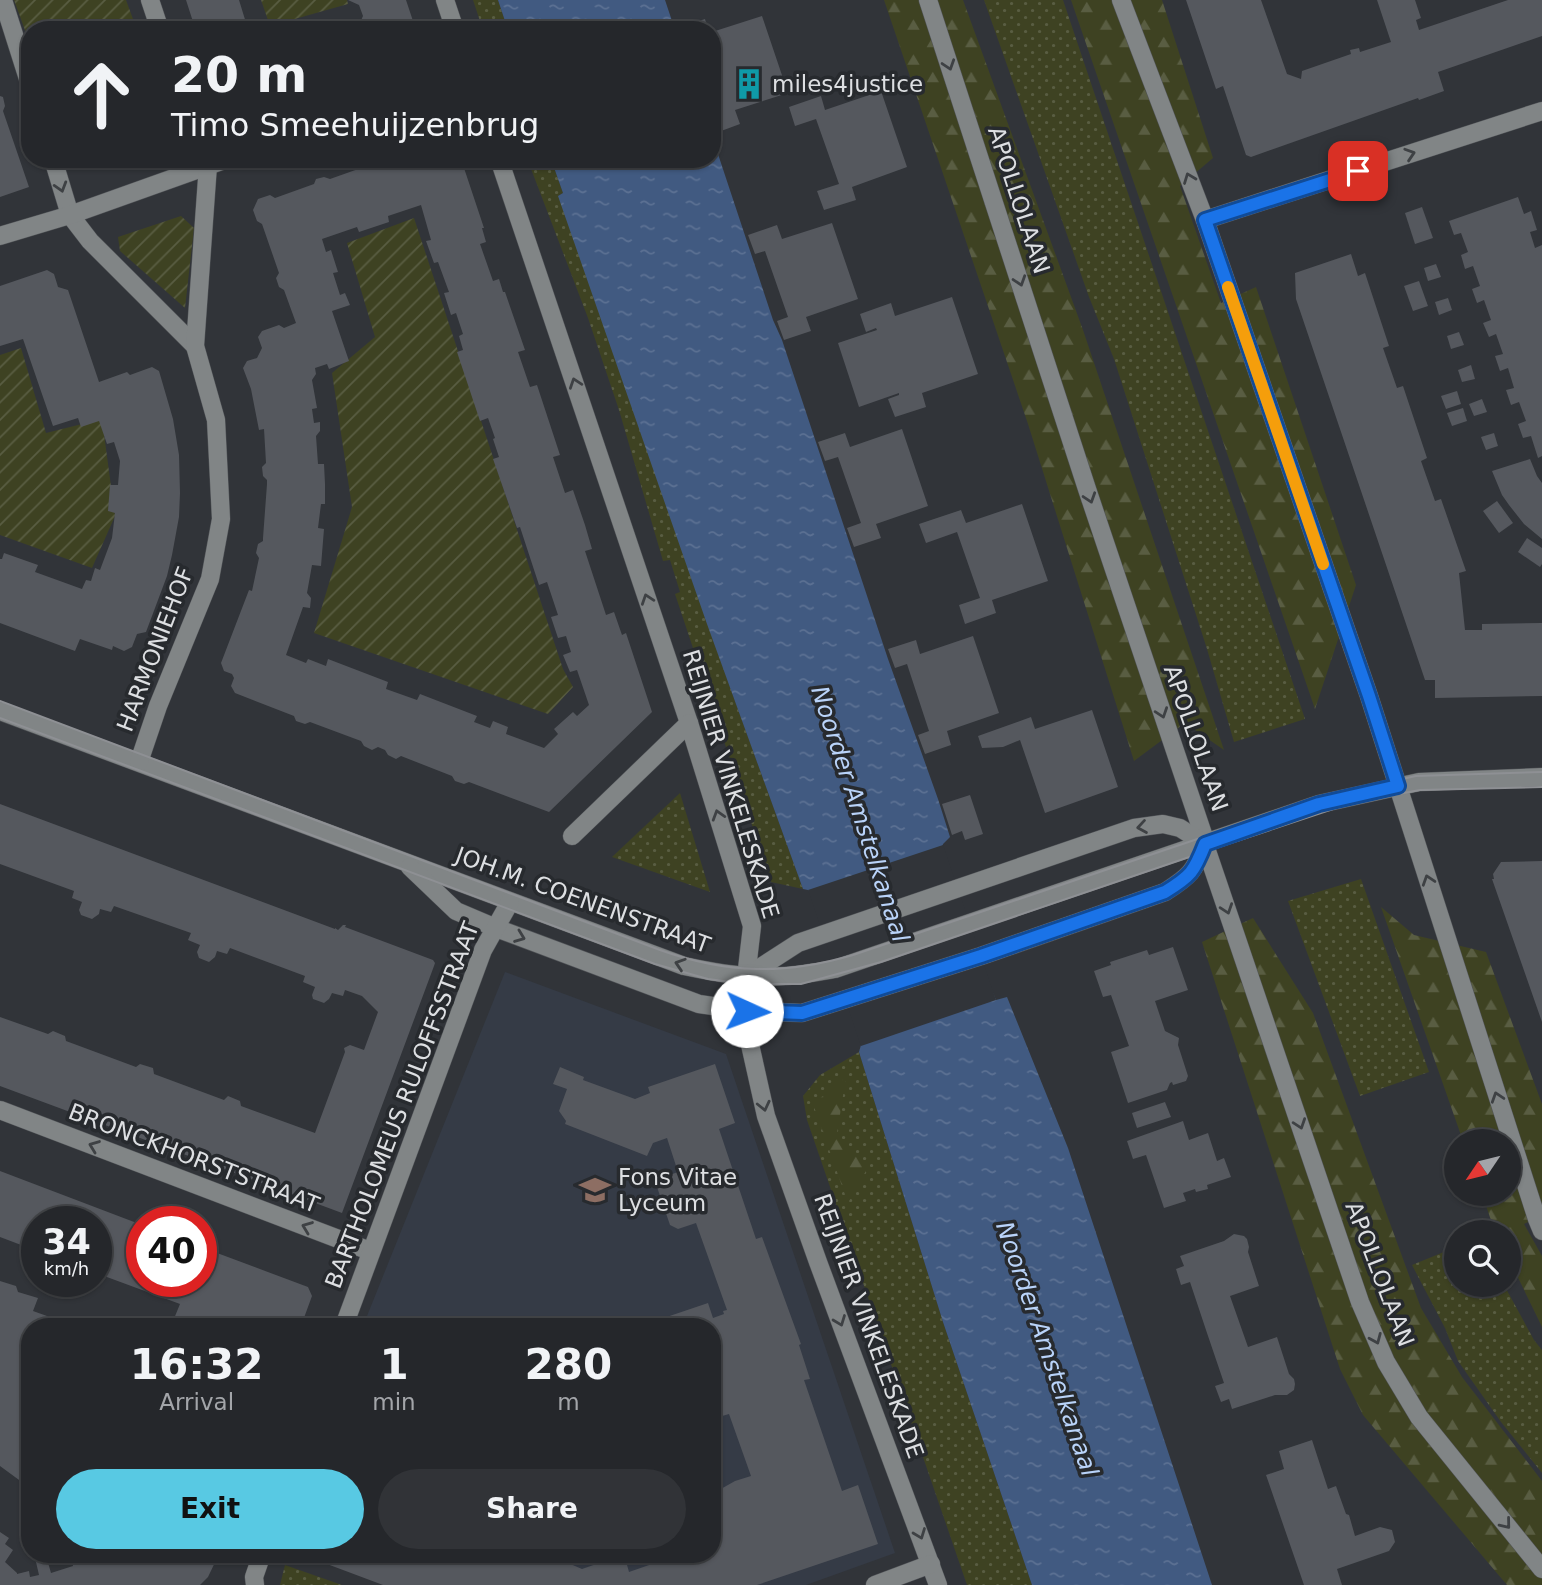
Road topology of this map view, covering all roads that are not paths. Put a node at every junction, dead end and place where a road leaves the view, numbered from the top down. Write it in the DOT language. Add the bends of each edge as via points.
graph roads {
  1 [pos="3,0"];
  2 [pos="150,0"];
  3 [pos="445,0"];
  4 [pos="928,0"];
  5 [pos="1121,0"];
  6 [pos="157,21"];
  7 [pos="452,21"];
  8 [pos="21,57"];
  9 [pos="1542,111"];
  10 [pos="56,168"];
  11 [pos="191,168"];
  12 [pos="207,168"];
  13 [pos="502,168"];
  14 [pos="70,215"];
  15 [pos="1205,220"];
  16 [pos="0,236"];
  17 [pos="195,346"];
  18 [pos="0,711"];
  19 [pos="689,723"];
  20 [pos="139,762"];
  21 [pos="1542,777"];
  22 [pos="1398,786"];
  23 [pos="572,836"];
  24 [pos="1205,844"];
  25 [pos="404,861"];
  26 [pos="510,902"];
  27 [pos="496,928"];
  28 [pos="747,976"];
  29 [pos="747,1011"];
  30 [pos="0,1110"];
  31 [pos="1542,1231"];
  32 [pos="370,1251"];
  33 [pos="347,1318"];
  34 [pos="259,1563"];
  35 [pos="931,1564"];
  36 [pos="1542,1569"];
  37 [pos="255,1585"];
  38 [pos="876,1585"];
  39 [pos="938,1585"];
  1 -- 8 [label="street"];
  2 -- 6 [label="street"];
  3 -- 7 [label="street"];
  4 -- 24 [label="street, APOLLOLAAN, one-way"];
  15 -- 5 [label="street, one-way"];
  15 -- 9 [label="street, one-way"];
  10 -- 14 [label="street, HARMONIEHOF, one-way"];
  11 -- 14 [label="street"];
  12 -- 17 [label="street, HARMONIEHOF"];
  19 -- 13 [label="street, REIJNIER VINKELESKADE, one-way"];
  14 -- 16 [label="street"];
  14 -- 17 [label="street, HARMONIEHOF"];
  15 -- 22 [label="street"];
  17 -- 20 [label="street, HARMONIEHOF" via="216,420 221,519 210,579"];
  18 -- 20 [label="street, JOH.M. COENENSTRAAT"];
  19 -- 23 [label="street"];
  28 -- 19 [label="street, REIJNIER VINKELESKADE, one-way" via="752,926"];
  20 -- 25 [label="street, JOH.M. COENENSTRAAT"];
  21 -- 22 [label="street, JOH.M. COENENSTRAAT"];
  22 -- 24 [label="street, JOH.M. COENENSTRAAT" via="1319,804"];
  31 -- 22 [label="street, one-way"];
  24 -- 28 [label="street, JOH.M. COENENSTRAAT" via="835,969 782,977"];
  24 -- 28 [label="street, one-way" via="1180,828 1163,824 1134,828 797,943"];
  24 -- 29 [label="street, JOH.M. COENENSTRAAT" via="1195,869 1165,892 802,1013"];
  24 -- 36 [label="street, APOLLOLAAN, one-way" via="1360,1302 1386,1362 1419,1418"];
  25 -- 26 [label="street, JOH.M. COENENSTRAAT"];
  25 -- 27 [label="street, JOH.M. COENENSTRAAT" via="456,911"];
  26 -- 27 [label="street, BARTHOLOMEUS RULOFFSSTRAAT"];
  28 -- 26 [label="street, JOH.M. COENENSTRAAT, one-way" via="684,966"];
  27 -- 29 [label="street, JOH.M. COENENSTRAAT, one-way" via="699,1004"];
  27 -- 32 [label="street, BARTHOLOMEUS RULOFFSSTRAAT" via="483,950"];
  28 -- 29 [label="street, REIJNIER VINKELESKADE"];
  29 -- 35 [label="street, REIJNIER VINKELESKADE, one-way" via="766,1116"];
  32 -- 30 [label="street, BRONCKHORSTSTRAAT, one-way"];
  32 -- 33 [label="street, BARTHOLOMEUS RULOFFSSTRAAT"];
  34 -- 37 [label="street"];
  35 -- 38 [label="street"];
  35 -- 39 [label="street, REIJNIER VINKELESKADE"];
}
